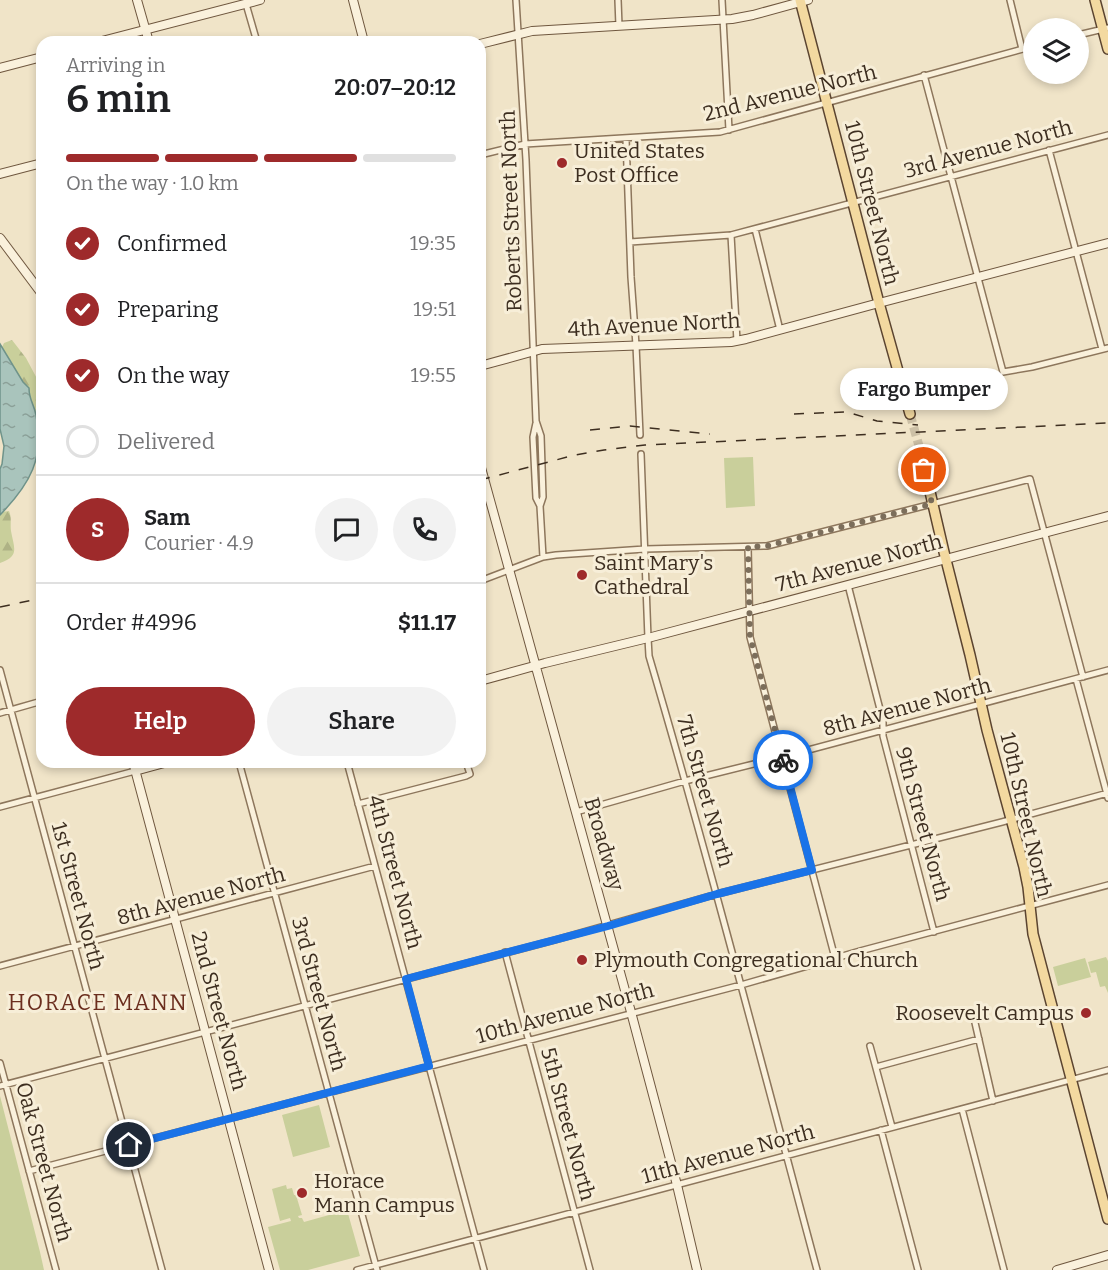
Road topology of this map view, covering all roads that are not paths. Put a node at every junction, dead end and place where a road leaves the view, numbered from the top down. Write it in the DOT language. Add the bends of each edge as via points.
graph roads {
  1 [pos="137,0"];
  2 [pos="260,0"];
  3 [pos="353,0"];
  4 [pos="516,0"];
  5 [pos="618,0"];
  6 [pos="722,0"];
  7 [pos="1010,0"];
  8 [pos="1095,0"];
  9 [pos="803,1"];
  10 [pos="246,4"];
  11 [pos="723,20"];
  12 [pos="619,26"];
  13 [pos="1105,29"];
  14 [pos="146,30"];
  15 [pos="1089,33"];
  16 [pos="518,34"];
  17 [pos="122,36"];
  18 [pos="148,36"];
  19 [pos="255,36"];
  20 [pos="362,36"];
  21 [pos="486,42"];
  22 [pos="1022,49"];
  23 [pos="1108,50"];
  24 [pos="36,59"];
  25 [pos="0,68"];
  26 [pos="924,75"];
  27 [pos="827,102"];
  28 [pos="729,130"];
  29 [pos="1108,135"];
  30 [pos="626,139"];
  31 [pos="525,144"];
  32 [pos="1050,150"];
  33 [pos="486,154"];
  34 [pos="36,165"];
  35 [pos="0,174"];
  36 [pos="951,176"];
  37 [pos="853,202"];
  38 [pos="755,229"];
  39 [pos="731,235"];
  40 [pos="0,238"];
  41 [pos="630,242"];
  42 [pos="1108,243"];
  43 [pos="1076,252"];
  44 [pos="978,277"];
  45 [pos="36,286"];
  46 [pos="879,303"];
  47 [pos="780,330"];
  48 [pos="736,341"];
  49 [pos="636,345"];
  50 [pos="1105,349"];
  51 [pos="533,351"];
  52 [pos="486,364"];
  53 [pos="910,414"];
  54 [pos="640,435"];
  55 [pos="921,453"];
  56 [pos="641,454"];
  57 [pos="486,485"];
  58 [pos="932,504"];
  59 [pos="1108,516"];
  60 [pos="1044,533"];
  61 [pos="748,547"];
  62 [pos="645,549"];
  63 [pos="543,557"];
  64 [pos="946,560"];
  65 [pos="510,571"];
  66 [pos="486,579"];
  67 [pos="848,585"];
  68 [pos="749,610"];
  69 [pos="648,638"];
  70 [pos="535,666"];
  71 [pos="0,670"];
  72 [pos="1108,670"];
  73 [pos="1083,677"];
  74 [pos="486,679"];
  75 [pos="1076,679"];
  76 [pos="36,703"];
  77 [pos="981,704"];
  78 [pos="11,710"];
  79 [pos="0,713"];
  80 [pos="884,730"];
  81 [pos="782,757"];
  82 [pos="128,768"];
  83 [pos="135,768"];
  84 [pos="241,768"];
  85 [pos="349,768"];
  86 [pos="468,768"];
  87 [pos="685,781"];
  88 [pos="1108,795"];
  89 [pos="34,798"];
  90 [pos="358,804"];
  91 [pos="0,807"];
  92 [pos="576,812"];
  93 [pos="1011,819"];
  94 [pos="911,844"];
  95 [pos="375,867"];
  96 [pos="812,870"];
  97 [pos="1108,885"];
  98 [pos="274,894"];
  99 [pos="717,894"];
  100 [pos="1029,906"];
  101 [pos="175,920"];
  102 [pos="608,926"];
  103 [pos="934,932"];
  104 [pos="75,946"];
  105 [pos="505,952"];
  106 [pos="835,958"];
  107 [pos="0,966"];
  108 [pos="406,979"];
  109 [pos="741,985"];
  110 [pos="306,1006"];
  111 [pos="632,1012"];
  112 [pos="973,1014"];
  113 [pos="206,1032"];
  114 [pos="979,1039"];
  115 [pos="528,1040"];
  116 [pos="870,1046"];
  117 [pos="105,1059"];
  118 [pos="0,1063"];
  119 [pos="429,1066"];
  120 [pos="876,1067"];
  121 [pos="1108,1070"];
  122 [pos="1071,1080"];
  123 [pos="3,1085"];
  124 [pos="329,1093"];
  125 [pos="993,1101"];
  126 [pos="962,1109"];
  127 [pos="229,1119"];
  128 [pos="892,1127"];
  129 [pos="881,1130"];
  130 [pos="129,1145"];
  131 [pos="787,1156"];
  132 [pos="29,1171"];
  133 [pos="677,1185"];
  134 [pos="575,1213"];
  135 [pos="1108,1219"];
  136 [pos="476,1238"];
  137 [pos="1108,1255"];
  138 [pos="376,1268"];
  139 [pos="56,1270"];
  140 [pos="162,1270"];
  141 [pos="269,1270"];
  142 [pos="357,1270"];
  143 [pos="484,1270"];
  144 [pos="590,1270"];
  145 [pos="697,1270"];
  146 [pos="817,1270"];
  147 [pos="918,1270"];
  148 [pos="1004,1270"];
  149 [pos="1057,1270"];
  1 -- 14 [label="street"];
  2 -- 10 [label="street"];
  3 -- 20 [label="street"];
  4 -- 16 [label="street, Roberts Street North"];
  5 -- 12 [label="street"];
  6 -- 11 [label="street"];
  7 -- 22 [label="street"];
  8 -- 13 [label="main road"];
  9 -- 11 [label="street"];
  9 -- 27 [label="main road, 10th Street North"];
  10 -- 14 [label="street"];
  10 -- 19 [label="street"];
  11 -- 12 [label="street"];
  11 -- 28 [label="street"];
  12 -- 16 [label="street"];
  13 -- 15 [label="street"];
  13 -- 23 [label="main road"];
  14 -- 17 [label="street"];
  14 -- 18 [label="street"];
  16 -- 21 [label="street"];
  16 -- 31 [label="street, Roberts Street North"];
  22 -- 26 [label="street, 2nd Avenue North"];
  24 -- 25 [label="street"];
  26 -- 27 [label="street, 2nd Avenue North"];
  26 -- 36 [label="street"];
  27 -- 28 [label="street, 2nd Avenue North"];
  27 -- 37 [label="main road, 10th Street North"];
  28 -- 30 [label="street, 2nd Avenue North"];
  29 -- 32 [label="street, 3rd Avenue North"];
  30 -- 31 [label="street, 2nd Avenue North"];
  30 -- 41 [label="street"];
  31 -- 33 [label="street, 2nd Avenue North"];
  31 -- 51 [label="street, Roberts Street North"];
  32 -- 36 [label="street, 3rd Avenue North"];
  32 -- 43 [label="street"];
  34 -- 35 [label="street"];
  36 -- 37 [label="street, 3rd Avenue North"];
  36 -- 44 [label="street"];
  37 -- 38 [label="street, 3rd Avenue North"];
  37 -- 46 [label="main road, 10th Street North"];
  38 -- 39 [label="street, 3rd Avenue North"];
  38 -- 47 [label="street"];
  39 -- 41 [label="street, 3rd Avenue North"];
  39 -- 48 [label="street"];
  40 -- 45 [label="street"];
  41 -- 49 [label="street"];
  42 -- 43 [label="street, 4th Avenue North"];
  43 -- 44 [label="street, 4th Avenue North"];
  43 -- 50 [label="street"];
  44 -- 46 [label="street, 4th Avenue North"];
  44 -- 50 [label="street" via="1003,372"];
  46 -- 47 [label="street, 4th Avenue North"];
  46 -- 53 [label="main road, 10th Street North"];
  47 -- 48 [label="street, 4th Avenue North"];
  48 -- 49 [label="street, 4th Avenue North"];
  49 -- 51 [label="street, 4th Avenue North"];
  49 -- 54 [label="street"];
  51 -- 52 [label="street, 4th Avenue North"];
  51 -- 63 [label="street, Roberts Street North" via="536,421 541,436"];
  55 -- 58 [label="main road, 10th Street North"];
  56 -- 62 [label="street, 7th Street North"];
  57 -- 65 [label="street, Broadway"];
  58 -- 60 [label="street" via="1030,478"];
  58 -- 61 [label="street" via="767,546"];
  58 -- 64 [label="main road, 10th Street North"];
  59 -- 60 [label="street, 7th Avenue North"];
  60 -- 64 [label="street, 7th Avenue North"];
  60 -- 73 [label="street"];
  61 -- 62 [label="street"];
  61 -- 68 [label="street"];
  62 -- 63 [label="street"];
  62 -- 69 [label="street, 7th Street North"];
  63 -- 65 [label="street"];
  64 -- 67 [label="street, 7th Avenue North"];
  64 -- 77 [label="main road, 10th Street North"];
  65 -- 66 [label="street"];
  65 -- 70 [label="street, Broadway"];
  67 -- 68 [label="street, 7th Avenue North"];
  67 -- 80 [label="street, 9th Street North"];
  68 -- 69 [label="street, 7th Avenue North"];
  68 -- 81 [label="street" via="750,637"];
  69 -- 70 [label="street, 7th Avenue North"];
  69 -- 87 [label="street, 7th Street North"];
  70 -- 74 [label="street, 7th Avenue North"];
  70 -- 92 [label="street, Broadway"];
  71 -- 78 [label="street, 1st Street North"];
  72 -- 73 [label="street, 8th Avenue North"];
  73 -- 75 [label="street, 8th Avenue North"];
  75 -- 77 [label="street, 8th Avenue North"];
  75 -- 88 [label="street"];
  76 -- 78 [label="street"];
  77 -- 80 [label="street, 8th Avenue North"];
  77 -- 93 [label="main road, 10th Street North"];
  78 -- 79 [label="street"];
  78 -- 89 [label="street, 1st Street North"];
  80 -- 81 [label="street, 8th Avenue North"];
  80 -- 94 [label="street, 9th Street North"];
  81 -- 87 [label="street, 8th Avenue North"];
  81 -- 96 [label="street"];
  82 -- 89 [label="street"];
  83 -- 101 [label="street, 2nd Street North"];
  84 -- 98 [label="street, 3rd Street North"];
  85 -- 90 [label="street, 4th Street North"];
  86 -- 90 [label="street" via="470,774"];
  87 -- 92 [label="street, 8th Avenue North"];
  87 -- 99 [label="street, 7th Street North"];
  88 -- 93 [label="street"];
  89 -- 91 [label="street"];
  89 -- 104 [label="street, 1st Street North"];
  90 -- 95 [label="street, 4th Street North"];
  92 -- 102 [label="street, Broadway"];
  93 -- 94 [label="street"];
  93 -- 100 [label="main road, 10th Street North" via="1024,867"];
  94 -- 96 [label="street"];
  94 -- 103 [label="street, 9th Street North"];
  95 -- 98 [label="street, 8th Avenue North"];
  95 -- 108 [label="street, 4th Street North"];
  96 -- 99 [label="street"];
  96 -- 106 [label="street"];
  97 -- 100 [label="street, 10th Avenue North"];
  98 -- 101 [label="street, 8th Avenue North"];
  98 -- 110 [label="street, 3rd Street North"];
  99 -- 102 [label="street"];
  99 -- 109 [label="street, 7th Street North"];
  100 -- 103 [label="street, 10th Avenue North"];
  100 -- 122 [label="main road, 10th Street North"];
  101 -- 104 [label="street, 8th Avenue North"];
  101 -- 113 [label="street, 2nd Street North"];
  102 -- 105 [label="street"];
  102 -- 111 [label="street, Broadway"];
  103 -- 106 [label="street, 10th Avenue North"];
  104 -- 107 [label="street, 8th Avenue North"];
  104 -- 117 [label="street, 1st Street North"];
  105 -- 108 [label="street"];
  105 -- 115 [label="street, 5th Street North"];
  106 -- 109 [label="street, 10th Avenue North"];
  108 -- 110 [label="street"];
  108 -- 119 [label="street, 4th Street North"];
  109 -- 111 [label="street, 10th Avenue North"];
  109 -- 131 [label="street, 7th Street North"];
  110 -- 113 [label="street"];
  110 -- 124 [label="street, 3rd Street North"];
  111 -- 115 [label="street, 10th Avenue North"];
  111 -- 133 [label="street, Broadway"];
  112 -- 114 [label="street"];
  113 -- 117 [label="street"];
  113 -- 127 [label="street, 2nd Street North"];
  114 -- 120 [label="street"];
  114 -- 125 [label="street"];
  115 -- 119 [label="street, 10th Avenue North"];
  115 -- 134 [label="street, 5th Street North"];
  116 -- 120 [label="street"];
  117 -- 123 [label="street"];
  117 -- 130 [label="street, 1st Street North"];
  118 -- 123 [label="street, Oak Street North"];
  119 -- 124 [label="street, 10th Avenue North"];
  119 -- 136 [label="street, 4th Street North"];
  120 -- 128 [label="street"];
  121 -- 122 [label="street, 11th Avenue North"];
  122 -- 125 [label="street, 11th Avenue North"];
  122 -- 135 [label="main road, 10th Street North"];
  123 -- 132 [label="street, Oak Street North"];
  124 -- 127 [label="street, 10th Avenue North"];
  124 -- 138 [label="street, 3rd Street North"];
  125 -- 126 [label="street, 11th Avenue North"];
  126 -- 128 [label="street, 11th Avenue North"];
  126 -- 148 [label="street"];
  127 -- 130 [label="street, 10th Avenue North"];
  127 -- 141 [label="street, 2nd Street North"];
  128 -- 129 [label="street, 11th Avenue North"];
  129 -- 131 [label="street, 11th Avenue North"];
  129 -- 147 [label="street"];
  130 -- 132 [label="street, 10th Avenue North"];
  130 -- 140 [label="street, 1st Street North"];
  131 -- 133 [label="street, 11th Avenue North"];
  131 -- 146 [label="street, 7th Street North"];
  132 -- 139 [label="street, Oak Street North"];
  133 -- 134 [label="street, 11th Avenue North"];
  133 -- 145 [label="street, Broadway"];
  134 -- 136 [label="street, 11th Avenue North"];
  134 -- 144 [label="street, 5th Street North"];
  136 -- 138 [label="street, 11th Avenue North"];
  136 -- 143 [label="street, 4th Street North"];
  137 -- 149 [label="street"];
  138 -- 142 [label="street, 11th Avenue North"];
}
